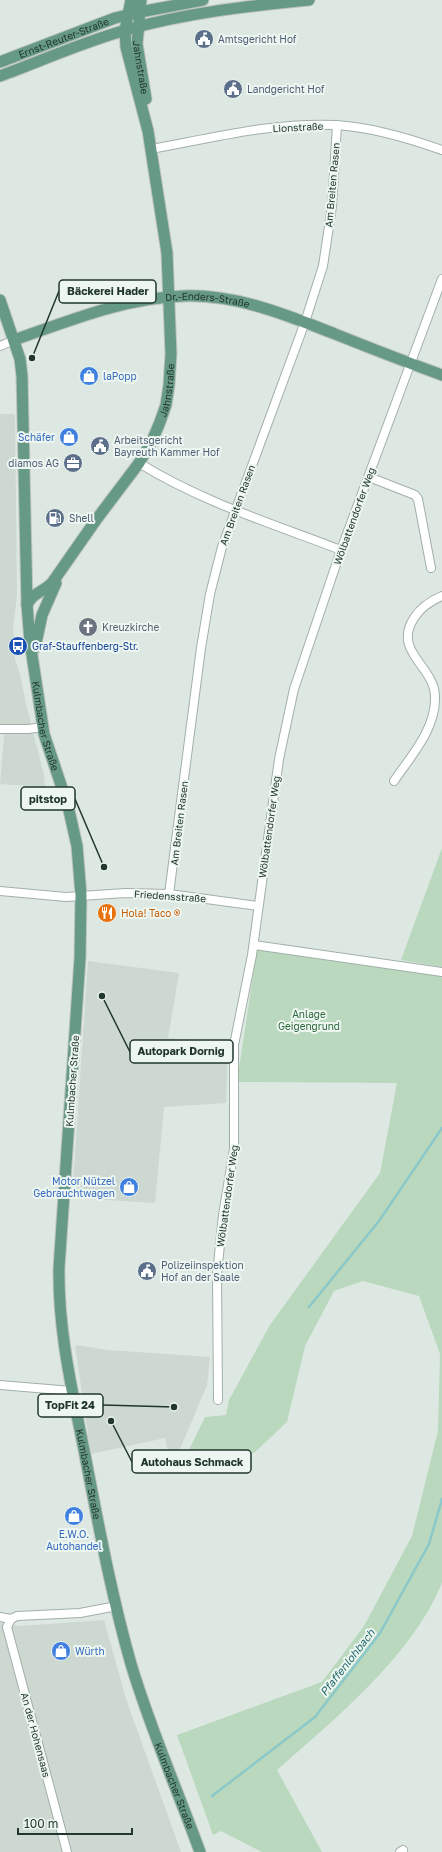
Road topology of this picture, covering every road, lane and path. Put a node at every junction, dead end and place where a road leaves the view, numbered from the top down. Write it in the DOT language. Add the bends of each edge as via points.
graph roads {
  1 [pos="131,0"];
  2 [pos="141,0"];
  3 [pos="203,0"];
  4 [pos="309,0"];
  5 [pos="140,12"];
  6 [pos="128,14"];
  7 [pos="137,27"];
  8 [pos="125,30"];
  9 [pos="0,62"];
  10 [pos="0,76"];
  11 [pos="337,125"];
  12 [pos="148,131"];
  13 [pos="152,149"];
  14 [pos="442,150"];
  15 [pos="442,279"];
  16 [pos="170,297"];
  17 [pos="0,300"];
  18 [pos="305,322"];
  19 [pos="14,340"];
  20 [pos="0,346"];
  21 [pos="411,364"];
  22 [pos="442,375"];
  23 [pos="139,463"];
  24 [pos="369,477"];
  25 [pos="236,510"];
  26 [pos="76,549"];
  27 [pos="341,550"];
  28 [pos="431,568"];
  29 [pos="442,596"];
  30 [pos="27,605"];
  31 [pos="33,660"];
  32 [pos="43,727"];
  33 [pos="0,729"];
  34 [pos="394,781"];
  35 [pos="0,891"];
  36 [pos="169,894"];
  37 [pos="81,895"];
  38 [pos="258,906"];
  39 [pos="254,945"];
  40 [pos="442,972"];
  41 [pos="0,1385"];
  42 [pos="72,1391"];
  43 [pos="218,1400"];
  44 [pos="117,1606"];
  45 [pos="0,1616"];
  46 [pos="11,1619"];
  47 [pos="67,1852"];
  48 [pos="200,1852"];
  1 -- 6 [label="main road"];
  2 -- 5 [label="main road"];
  3 -- 5 [label="main road"];
  4 -- 7 [label="main road" via="225,10"];
  5 -- 6 [label="main road, Ernst-Reuter-Straße"];
  5 -- 7 [label="main road, Jahnstraße"];
  6 -- 8 [label="main road, Jahnstraße"];
  6 -- 9 [label="main road, Ernst-Reuter-Straße"];
  7 -- 8 [label="main road, Ernst-Reuter-Straße"];
  7 -- 12 [label="main road, Jahnstraße"];
  8 -- 10 [label="main road, Ernst-Reuter-Straße"];
  8 -- 12 [label="main road, Jahnstraße" via="126,48"];
  11 -- 13 [label="street, Lionstraße" via="269,128"];
  11 -- 14 [label="street, Lionstraße" via="385,132"];
  11 -- 18 [label="street, Am Breiten Rasen" via="332,206 323,266"];
  12 -- 13 [label="main road, Jahnstraße"];
  13 -- 16 [label="main road, Jahnstraße" via="167,253"];
  15 -- 21 [label="street, Wölbattendorfer Weg"];
  16 -- 18 [label="main road, Dr.-Enders-Straße" via="230,300"];
  16 -- 19 [label="main road, Dr.-Enders-Straße" via="96,311"];
  16 -- 23 [label="main road, Jahnstraße" via="171,354 166,405 152,441"];
  17 -- 19 [label="main road, Kulmbacher Straße"];
  18 -- 21 [label="main road, Dr.-Enders-Straße"];
  18 -- 25 [label="street, Am Breiten Rasen"];
  19 -- 20 [label="street, Dr.-Enders-Straße"];
  19 -- 30 [label="main road, Kulmbacher Straße" via="20,359 22,379"];
  21 -- 22 [label="main road, Dr.-Enders-Straße"];
  21 -- 24 [label="street, Wölbattendorfer Weg"];
  23 -- 25 [label="street" via="178,486"];
  23 -- 26 [label="main road, Jahnstraße"];
  24 -- 27 [label="street, Wölbattendorfer Weg"];
  24 -- 28 [label="street" via="418,498"];
  25 -- 27 [label="street"];
  25 -- 36 [label="street, Am Breiten Rasen" via="217,564 204,628"];
  26 -- 30 [label="main road, Jahnstraße" via="52,583 45,590 34,594"];
  26 -- 31 [label="main road" via="45,606 38,626"];
  27 -- 38 [label="street, Wölbattendorfer Weg" via="294,689 279,759"];
  29 -- 34 [label="street" via="430,600 418,612 407,633 413,654 430,678 436,696 430,725"];
  30 -- 31 [label="main road, Kulmbacher Straße"];
  31 -- 32 [label="main road, Kulmbacher Straße"];
  32 -- 33 [label="street" via="28,730"];
  32 -- 37 [label="main road, Kulmbacher Straße" via="68,806 77,846"];
  35 -- 37 [label="street, Friedensstraße"];
  36 -- 37 [label="street, Friedensstraße"];
  36 -- 38 [label="street, Friedensstraße"];
  37 -- 42 [label="main road, Kulmbacher Straße" via="80,958 59,1268 61,1320"];
  38 -- 39 [label="street, Wölbattendorfer Weg"];
  39 -- 40 [label="street"];
  39 -- 43 [label="street, Wölbattendorfer Weg" via="234,1045 234,1149 223,1215 217,1274"];
  41 -- 42 [label="street"];
  42 -- 44 [label="main road, Kulmbacher Straße"];
  44 -- 46 [label="street" via="80,1613 17,1616"];
  44 -- 48 [label="main road, Kulmbacher Straße" via="154,1734"];
  45 -- 46 [label="street"];
  46 -- 47 [label="street, An der Hohensaas" via="7,1627"];
}
